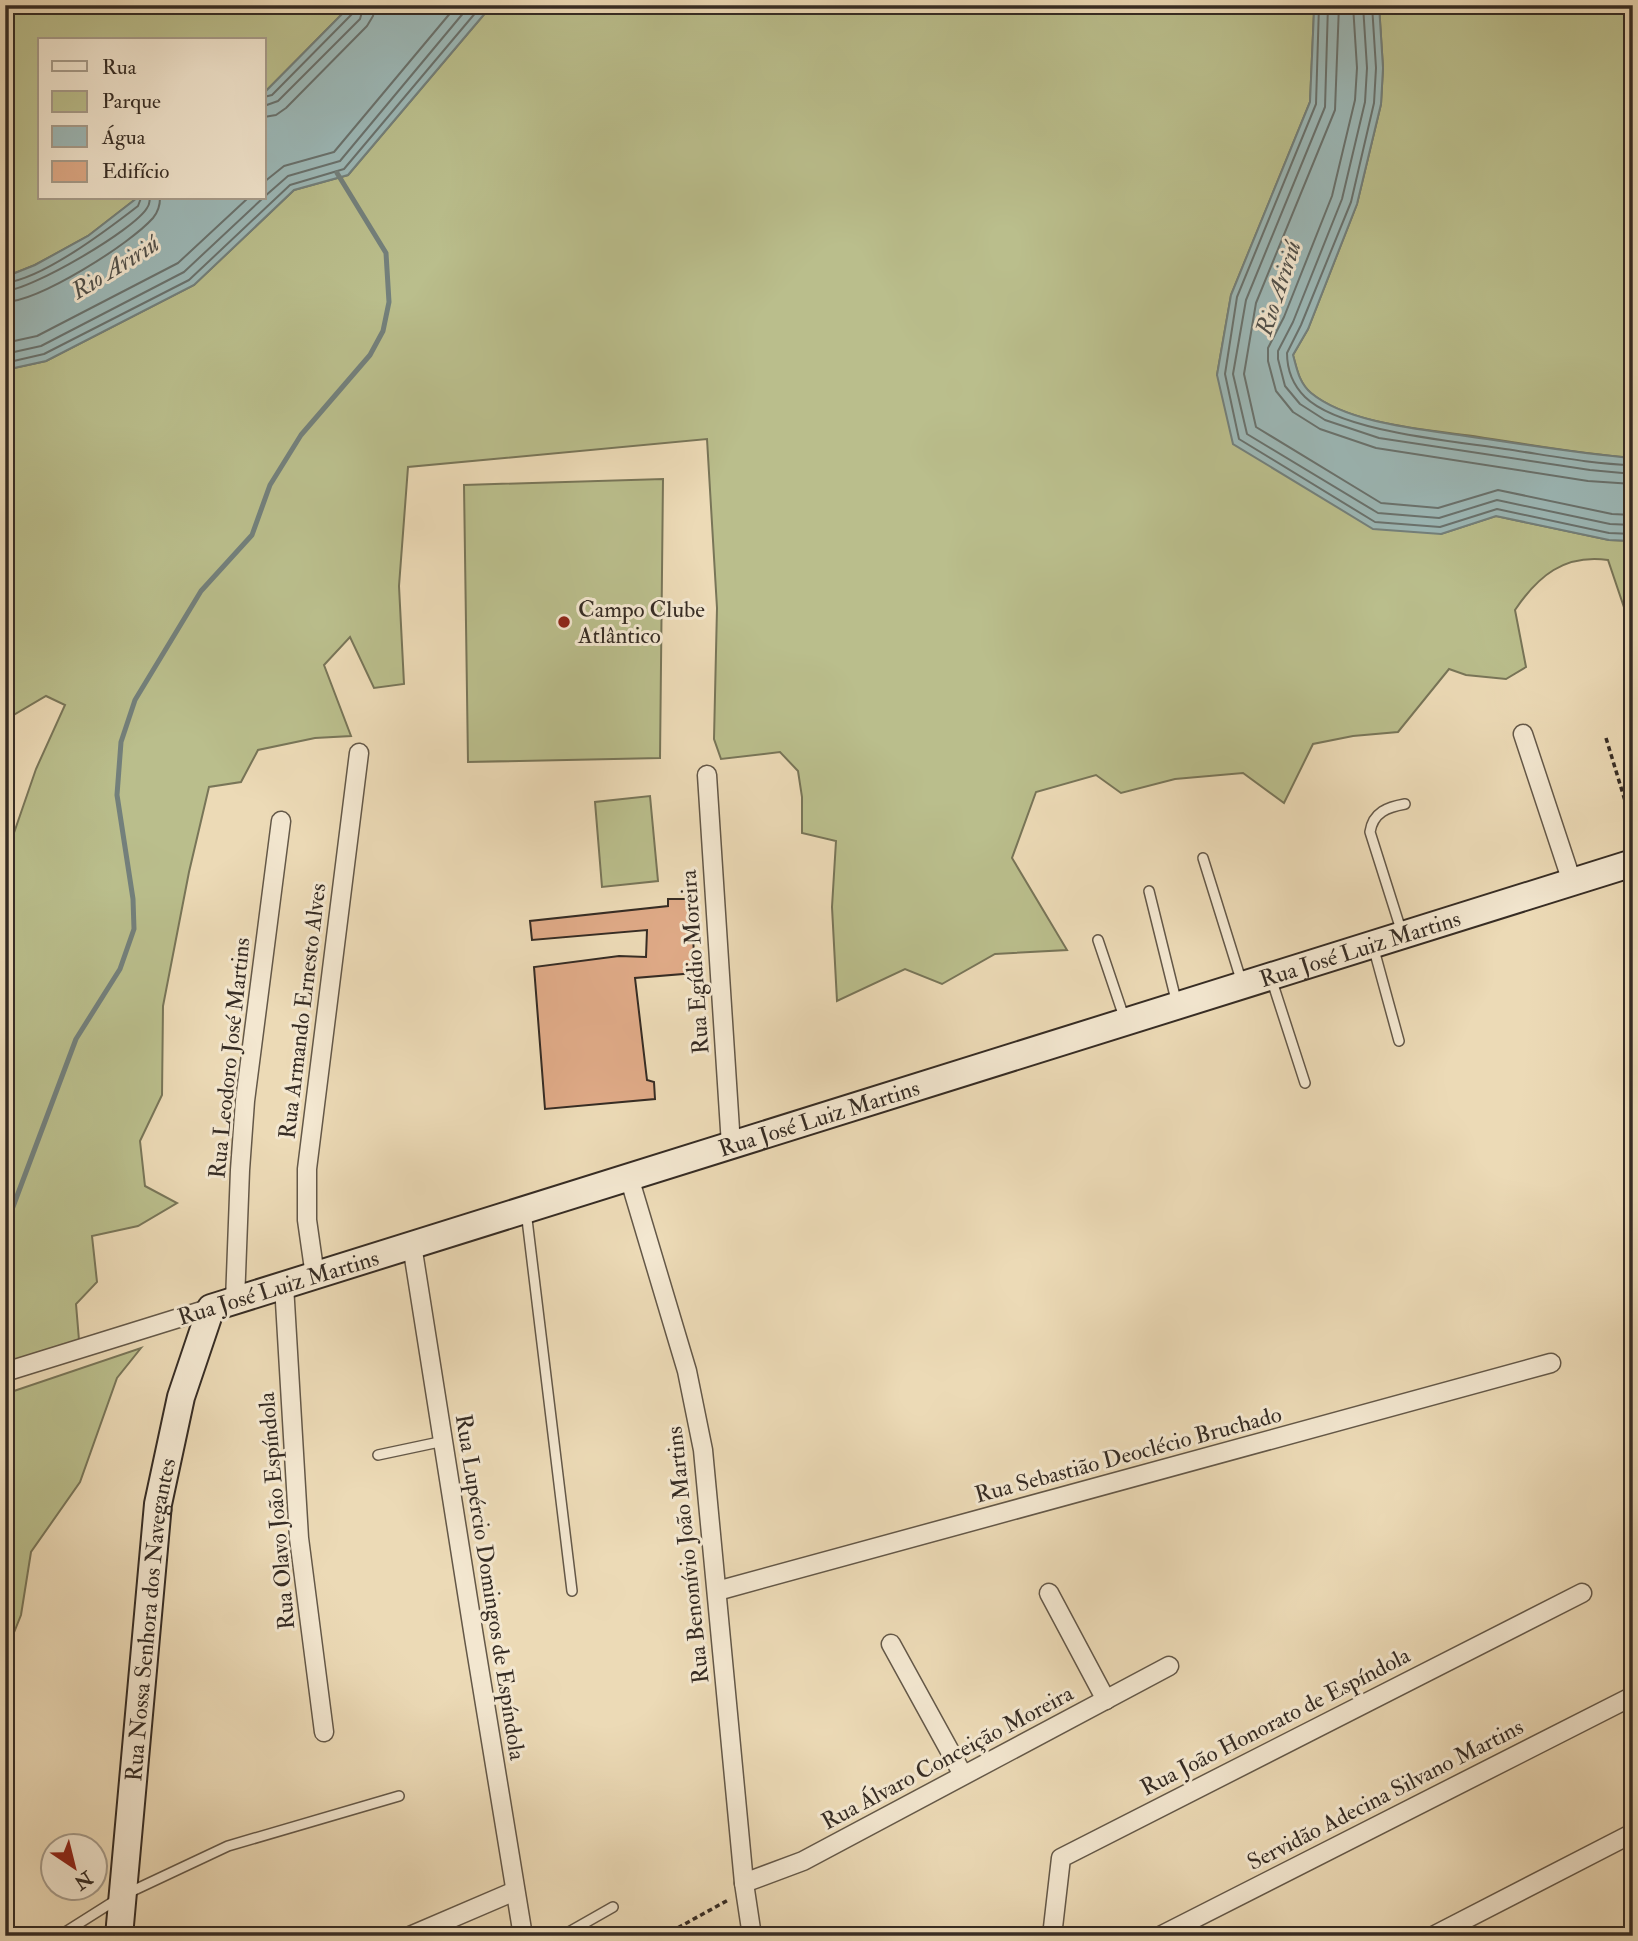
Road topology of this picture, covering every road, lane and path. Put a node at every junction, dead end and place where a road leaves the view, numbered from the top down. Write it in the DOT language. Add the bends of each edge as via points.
graph roads {
  1 [pos="1523,734"];
  2 [pos="1606,738"];
  3 [pos="359,753"];
  4 [pos="707,775"];
  5 [pos="1405,804"];
  6 [pos="281,821"];
  7 [pos="1633,827"];
  8 [pos="1203,858"];
  9 [pos="1633,863"];
  10 [pos="1572,882"];
  11 [pos="1149,891"];
  12 [pos="1403,935"];
  13 [pos="1098,940"];
  14 [pos="1372,944"];
  15 [pos="1270,976"];
  16 [pos="1242,985"];
  17 [pos="1177,1005"];
  18 [pos="1125,1022"];
  19 [pos="1399,1041"];
  20 [pos="1305,1083"];
  21 [pos="731,1145"];
  22 [pos="629,1177"];
  23 [pos="526,1209"];
  24 [pos="412,1245"];
  25 [pos="315,1276"];
  26 [pos="284,1285"];
  27 [pos="223,1304"];
  28 [pos="1551,1363"];
  29 [pos="5,1372"];
  30 [pos="443,1441"];
  31 [pos="378,1455"];
  32 [pos="572,1591"];
  33 [pos="717,1591"];
  34 [pos="1049,1593"];
  35 [pos="1582,1593"];
  36 [pos="891,1644"];
  37 [pos="1169,1666"];
  38 [pos="1633,1696"];
  39 [pos="1107,1700"];
  40 [pos="324,1732"];
  41 [pos="963,1775"];
  42 [pos="399,1796"];
  43 [pos="1633,1833"];
  44 [pos="744,1887"];
  45 [pos="515,1891"];
  46 [pos="122,1896"];
  47 [pos="613,1907"];
  48 [pos="59,1936"];
  49 [pos="118,1936"];
  50 [pos="410,1936"];
  51 [pos="523,1936"];
  52 [pos="562,1936"];
  53 [pos="663,1936"];
  54 [pos="752,1936"];
  55 [pos="1052,1936"];
  56 [pos="1160,1936"];
  57 [pos="1433,1936"];
  1 -- 10 [label="street"];
  2 -- 7 [label="path"];
  3 -- 25 [label="street, Rua Armando Ernesto Alves" via="307,1168 306,1208"];
  4 -- 21 [label="street, Rua Egídio Moreira"];
  5 -- 12 [label="lane" via="1381,811 1370,832"];
  6 -- 27 [label="street, Rua Leodoro José Martins"];
  8 -- 16 [label="lane"];
  9 -- 10 [label="main road, Rua José Luiz Martins"];
  10 -- 12 [label="main road, Rua José Luiz Martins"];
  11 -- 17 [label="lane"];
  12 -- 14 [label="main road, Rua José Luiz Martins"];
  13 -- 18 [label="lane"];
  14 -- 15 [label="main road, Rua José Luiz Martins"];
  14 -- 19 [label="lane"];
  15 -- 16 [label="main road, Rua José Luiz Martins"];
  15 -- 20 [label="lane"];
  16 -- 17 [label="main road, Rua José Luiz Martins"];
  17 -- 18 [label="main road, Rua José Luiz Martins"];
  18 -- 21 [label="main road, Rua José Luiz Martins"];
  21 -- 22 [label="main road, Rua José Luiz Martins"];
  22 -- 23 [label="main road, Rua José Luiz Martins"];
  22 -- 33 [label="street, Rua Benonívio João Martins" via="696,1409"];
  23 -- 24 [label="main road, Rua José Luiz Martins"];
  23 -- 32 [label="lane"];
  24 -- 25 [label="main road, Rua José Luiz Martins"];
  24 -- 30 [label="street, Rua Lupércio Domingos de Espíndola"];
  25 -- 26 [label="main road, Rua José Luiz Martins"];
  26 -- 27 [label="main road, Rua José Luiz Martins"];
  26 -- 40 [label="street, Rua Olavo João Espíndola" via="299,1538"];
  27 -- 29 [label="street, Rua José Luiz Martins"];
  27 -- 46 [label="main road, Rua Nossa Senhora dos Navegantes" via="181,1397 158,1504"];
  28 -- 33 [label="street, Rua Sebastião Deoclécio Bruchado"];
  30 -- 31 [label="lane"];
  30 -- 45 [label="street, Rua Lupércio Domingos de Espíndola"];
  33 -- 44 [label="street, Rua Benonívio João Martins"];
  34 -- 39 [label="street"];
  35 -- 55 [label="street, Rua João Honorato de Espíndola" via="1060,1858"];
  36 -- 41 [label="street"];
  37 -- 39 [label="street, Rua Álvaro Conceição Moreira"];
  38 -- 56 [label="street, Servidão Adecina Silvano Martins"];
  39 -- 41 [label="street, Rua Álvaro Conceição Moreira"];
  41 -- 44 [label="street, Rua Álvaro Conceição Moreira" via="803,1861"];
  42 -- 46 [label="lane" via="228,1846"];
  43 -- 57 [label="street"];
  44 -- 53 [label="path"];
  44 -- 54 [label="street, Rua Benonívio João Martins"];
  45 -- 50 [label="street"];
  45 -- 51 [label="street, Rua Lupércio Domingos de Espíndola"];
  46 -- 48 [label="lane"];
  46 -- 49 [label="main road, Rua Nossa Senhora dos Navegantes"];
  47 -- 52 [label="lane"];
}
